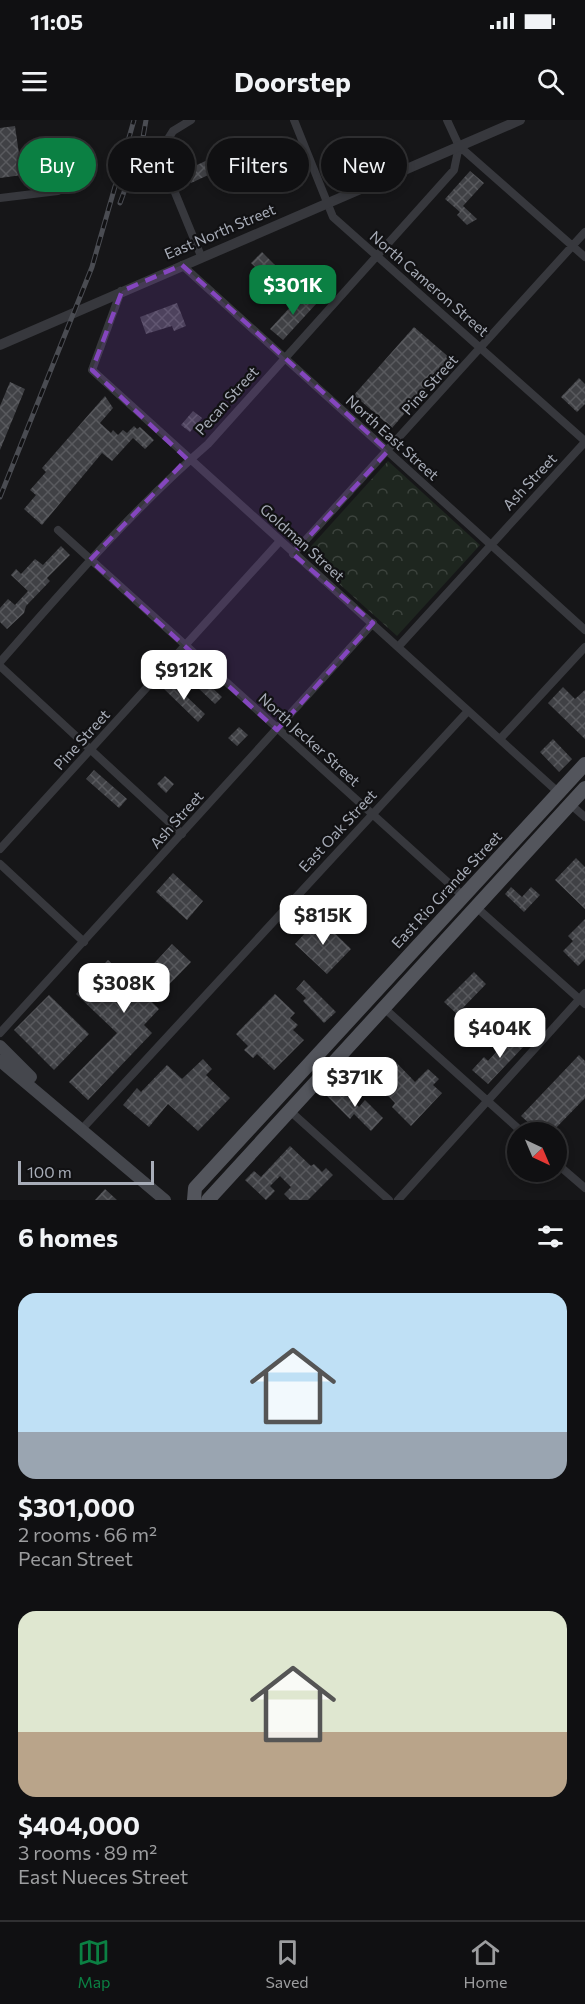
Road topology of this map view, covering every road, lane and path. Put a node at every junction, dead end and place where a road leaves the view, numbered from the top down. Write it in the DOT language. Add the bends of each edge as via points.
graph roads {
  1 [pos="191,120"];
  2 [pos="294,120"];
  3 [pos="447,120"];
  4 [pos="520,120"];
  5 [pos="459,146"];
  6 [pos="50,192"];
  7 [pos="0,198"];
  8 [pos="328,201"];
  9 [pos="585,232"];
  10 [pos="572,246"];
  11 [pos="201,256"];
  12 [pos="377,256"];
  13 [pos="585,257"];
  14 [pos="182,265"];
  15 [pos="122,291"];
  16 [pos="0,345"];
  17 [pos="482,348"];
  18 [pos="283,358"];
  19 [pos="585,441"];
  20 [pos="388,452"];
  21 [pos="189,460"];
  22 [pos="58,530"];
  23 [pos="280,541"];
  24 [pos="490,544"];
  25 [pos="293,554"];
  26 [pos="90,560"];
  27 [pos="373,623"];
  28 [pos="585,630"];
  29 [pos="185,646"];
  30 [pos="398,647"];
  31 [pos="585,647"];
  32 [pos="0,664"];
  33 [pos="468,711"];
  34 [pos="277,730"];
  35 [pos="500,739"];
  36 [pos="91,750"];
  37 [pos="585,764"];
  38 [pos="585,774"];
  39 [pos="585,788"];
  40 [pos="559,793"];
  41 [pos="570,804"];
  42 [pos="372,815"];
  43 [pos="585,817"];
  44 [pos="545,832"];
  45 [pos="182,834"];
  46 [pos="0,849"];
  47 [pos="0,864"];
  48 [pos="463,897"];
  49 [pos="476,907"];
  50 [pos="84,942"];
  51 [pos="583,999"];
  52 [pos="384,1008"];
  53 [pos="2,1028"];
  54 [pos="0,1046"];
  55 [pos="0,1061"];
  56 [pos="487,1101"];
  57 [pos="290,1111"];
  58 [pos="511,1122"];
  59 [pos="82,1129"];
  60 [pos="567,1172"];
  61 [pos="585,1188"];
  62 [pos="165,1200"];
  63 [pos="194,1200"];
  64 [pos="208,1200"];
  65 [pos="389,1200"];
  66 [pos="398,1200"];
  1 -- 11 [label="street" via="174,131 161,150"];
  2 -- 8 [label="street, North Cameron Street"];
  3 -- 5 [label="street"];
  4 -- 5 [label="street, East North Street"];
  5 -- 8 [label="street, East North Street"];
  5 -- 10 [label="street"];
  5 -- 12 [label="street, Pecan Street" via="454,170"];
  6 -- 7 [label="street"];
  8 -- 11 [label="street, East North Street"];
  8 -- 12 [label="street, North Cameron Street" via="333,217"];
  9 -- 10 [label="street, Pine Street"];
  10 -- 13 [label="street"];
  10 -- 17 [label="street, Pine Street"];
  11 -- 14 [label="street, East North Street"];
  12 -- 17 [label="street, North Cameron Street"];
  12 -- 18 [label="street, Pecan Street"];
  14 -- 15 [label="street, East North Street"];
  14 -- 18 [label="street, North East Street"];
  15 -- 16 [label="street, East North Street"];
  15 -- 21 [label="street, Goldman Street" via="92,370"];
  17 -- 19 [label="street, North Cameron Street"];
  17 -- 20 [label="street, Pine Street"];
  18 -- 20 [label="street, North East Street"];
  18 -- 21 [label="street, Pecan Street" via="208,444"];
  19 -- 24 [label="street, Ash Street"];
  20 -- 24 [label="street, North East Street"];
  20 -- 25 [label="street, Pine Street"];
  21 -- 23 [label="street, Goldman Street"];
  21 -- 26 [label="street, Pecan Street"];
  22 -- 26 [label="street, North Jecker Street"];
  23 -- 25 [label="street, Goldman Street"];
  23 -- 29 [label="street, Pine Street"];
  24 -- 28 [label="street, North East Street"];
  24 -- 30 [label="street, Ash Street"];
  25 -- 27 [label="street, Goldman Street"];
  26 -- 29 [label="street, North Jecker Street"];
  26 -- 32 [label="street, Pecan Street"];
  27 -- 30 [label="street, Goldman Street"];
  27 -- 34 [label="street, Ash Street"];
  29 -- 34 [label="street, North Jecker Street"];
  29 -- 36 [label="street, Pine Street"];
  30 -- 33 [label="street, Goldman Street"];
  31 -- 35 [label="street"];
  32 -- 36 [label="street"];
  33 -- 35 [label="street, Goldman Street"];
  33 -- 42 [label="street, East Oak Street"];
  34 -- 42 [label="street, North Jecker Street"];
  34 -- 45 [label="street, Ash Street"];
  35 -- 40 [label="street, Goldman Street"];
  36 -- 45 [label="street"];
  36 -- 46 [label="street, Pine Street"];
  37 -- 40 [label="main road, East Rio Grande Street"];
  38 -- 41 [label="main road" via="572,789"];
  39 -- 41 [label="main road"];
  40 -- 44 [label="main road" via="560,802 546,819"];
  40 -- 48 [label="main road, East Rio Grande Street"];
  41 -- 43 [label="street"];
  41 -- 44 [label="main road"];
  42 -- 48 [label="street, North Jecker Street"];
  42 -- 59 [label="street, East Oak Street"];
  44 -- 49 [label="main road"];
  45 -- 50 [label="street, Ash Street"];
  47 -- 50 [label="street"];
  48 -- 63 [label="main road, East Rio Grande Street" via="195,1188"];
  49 -- 51 [label="street"];
  49 -- 52 [label="main road"];
  50 -- 53 [label="street, Ash Street"];
  51 -- 56 [label="street"];
  52 -- 56 [label="street"];
  52 -- 57 [label="main road"];
  54 -- 59 [label="main road"];
  55 -- 59 [label="main road"];
  56 -- 58 [label="street"];
  56 -- 66 [label="street"];
  57 -- 64 [label="main road"];
  57 -- 65 [label="street"];
  59 -- 62 [label="main road"];
  60 -- 61 [label="street"];
}
